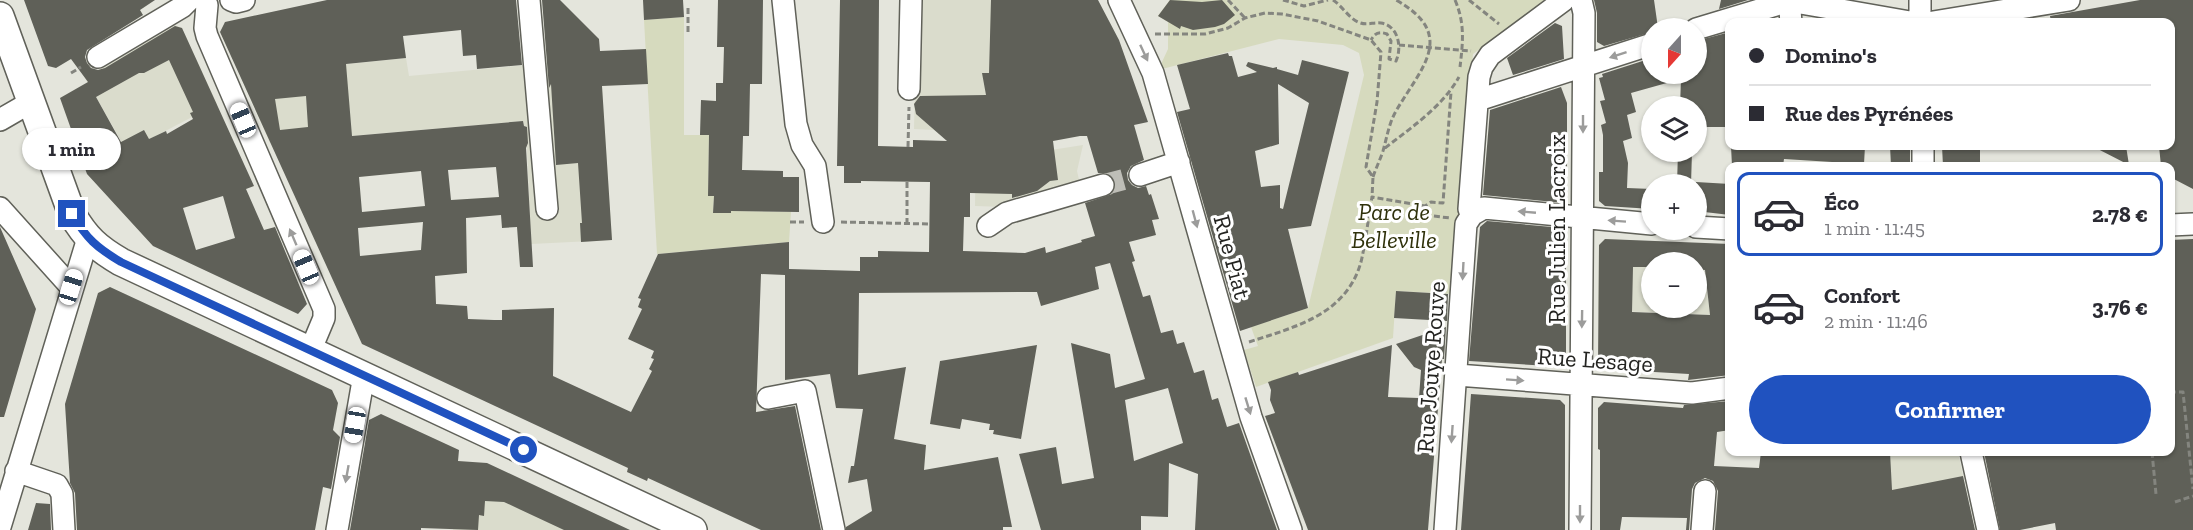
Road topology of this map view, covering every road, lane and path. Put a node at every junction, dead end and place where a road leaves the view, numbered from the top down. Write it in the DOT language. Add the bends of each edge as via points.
graph roads {
  1 [pos="231,0"];
  2 [pos="244,0"];
  3 [pos="529,0"];
  4 [pos="783,0"];
  5 [pos="911,0"];
  6 [pos="1119,0"];
  7 [pos="1228,0"];
  8 [pos="1283,0"];
  9 [pos="1328,0"];
  10 [pos="1333,0"];
  11 [pos="1396,0"];
  12 [pos="1455,0"];
  13 [pos="1469,0"];
  14 [pos="1564,0"];
  15 [pos="1581,0"];
  16 [pos="1920,0"];
  17 [pos="2069,0"];
  18 [pos="200,1"];
  19 [pos="1789,1"];
  20 [pos="688,8"];
  21 [pos="0,16"];
  22 [pos="1245,18"];
  23 [pos="1733,18"];
  24 [pos="1791,18"];
  25 [pos="1887,18"];
  26 [pos="1920,18"];
  27 [pos="1958,18"];
  28 [pos="1725,20"];
  29 [pos="1707,26"];
  30 [pos="1502,27"];
  31 [pos="688,34"];
  32 [pos="1144,34"];
  33 [pos="1371,40"];
  34 [pos="1399,45"];
  35 [pos="1430,47"];
  36 [pos="1641,48"];
  37 [pos="1462,50"];
  38 [pos="98,57"];
  39 [pos="1584,66"];
  40 [pos="909,89"];
  41 [pos="1451,92"];
  42 [pos="1478,100"];
  43 [pos="32,102"];
  44 [pos="0,120"];
  45 [pos="908,147"];
  46 [pos="1383,150"];
  47 [pos="1179,162"];
  48 [pos="1140,175"];
  49 [pos="1373,177"];
  50 [pos="907,182"];
  51 [pos="1103,185"];
  52 [pos="1372,197"];
  53 [pos="1425,206"];
  54 [pos="0,208"];
  55 [pos="547,209"];
  56 [pos="1472,215"];
  57 [pos="1446,217"];
  58 [pos="1583,218"];
  59 [pos="790,222"];
  60 [pos="823,222"];
  61 [pos="1641,223"];
  62 [pos="907,224"];
  63 [pos="929,224"];
  64 [pos="2193,224"];
  65 [pos="2175,225"];
  66 [pos="988,226"];
  67 [pos="1707,228"];
  68 [pos="1725,229"];
  69 [pos="87,238"];
  70 [pos="70,291"];
  71 [pos="1247,342"];
  72 [pos="311,349"];
  73 [pos="364,375"];
  74 [pos="1457,375"];
  75 [pos="1581,385"];
  76 [pos="1725,389"];
  77 [pos="2175,392"];
  78 [pos="768,398"];
  79 [pos="1972,456"];
  80 [pos="2152,456"];
  81 [pos="16,471"];
  82 [pos="2193,489"];
  83 [pos="1705,491"];
  84 [pos="2156,494"];
  85 [pos="2193,496"];
  86 [pos="2175,502"];
  87 [pos="0,527"];
  88 [pos="64,530"];
  89 [pos="337,530"];
  90 [pos="693,530"];
  91 [pos="834,530"];
  92 [pos="1291,530"];
  93 [pos="1445,530"];
  94 [pos="1580,530"];
  95 [pos="1702,530"];
  96 [pos="1988,530"];
  1 -- 2 [label="street"];
  3 -- 55 [label="street"];
  4 -- 60 [label="street" via="796,124 802,145 815,166"];
  5 -- 40 [label="street"];
  6 -- 47 [label="street, Rue Piat, one-way" via="1153,73"];
  7 -- 22 [label="path"];
  8 -- 9 [label="path" via="1304,6"];
  10 -- 34 [label="path" via="1357,22 1390,26"];
  11 -- 35 [label="path" via="1410,8 1428,29"];
  12 -- 37 [label="path" via="1462,21"];
  13 -- 30 [label="path"];
  14 -- 42 [label="street, Rue Jouye Rouve" via="1490,55 1479,78"];
  15 -- 39 [label="street, Rue Julien Lacroix"];
  16 -- 26 [label="street"];
  17 -- 27 [label="street"];
  18 -- 38 [label="street" via="182,7"];
  72 -- 18 [label="street, one-way" via="324,309 207,36"];
  19 -- 23 [label="street"];
  19 -- 24 [label="street"];
  19 -- 25 [label="street"];
  20 -- 31 [label="path"];
  21 -- 43 [label="main road"];
  22 -- 32 [label="path" via="1228,28 1204,34"];
  22 -- 33 [label="path" via="1282,14 1318,21"];
  28 -- 29 [label="street"];
  33 -- 34 [label="path" via="1379,33 1387,34 1392,61 1398,59"];
  33 -- 49 [label="path" via="1381,52 1366,167"];
  34 -- 35 [label="path"];
  35 -- 37 [label="path"];
  35 -- 46 [label="path" via="1416,82 1395,112"];
  36 -- 39 [label="street, one-way"];
  37 -- 41 [label="path" via="1459,76"];
  39 -- 42 [label="street"];
  39 -- 58 [label="street, Rue Julien Lacroix, one-way"];
  40 -- 45 [label="path"];
  41 -- 46 [label="path"];
  41 -- 53 [label="path" via="1443,203"];
  42 -- 56 [label="street, Rue Jouye Rouve" via="1469,209"];
  43 -- 44 [label="street"];
  43 -- 69 [label="main road" via="72,214"];
  46 -- 49 [label="path"];
  47 -- 48 [label="street"];
  47 -- 92 [label="street, Rue Piat, one-way" via="1251,417"];
  49 -- 52 [label="path"];
  50 -- 62 [label="path"];
  51 -- 66 [label="street" via="1007,213"];
  52 -- 53 [label="path"];
  52 -- 71 [label="path" via="1361,262 1350,287 1337,303 1309,322"];
  53 -- 57 [label="path" via="1425,215"];
  54 -- 70 [label="street"];
  58 -- 56 [label="street, one-way" via="1484,208"];
  56 -- 74 [label="street, Rue Jouye Rouve, one-way" via="1466,224"];
  61 -- 58 [label="street, one-way"];
  58 -- 75 [label="street, Rue Julien Lacroix, one-way"];
  59 -- 60 [label="path"];
  60 -- 62 [label="path"];
  62 -- 63 [label="path"];
  64 -- 65 [label="street"];
  67 -- 68 [label="street"];
  69 -- 70 [label="street"];
  69 -- 72 [label="main road" via="121,262"];
  70 -- 81 [label="street"];
  72 -- 73 [label="main road"];
  73 -- 89 [label="street, one-way"];
  73 -- 90 [label="main road"];
  74 -- 75 [label="street, Rue Lesage, one-way"];
  74 -- 93 [label="street, Rue Jouye Rouve, one-way"];
  75 -- 76 [label="street, Rue Lesage" via="1692,393"];
  75 -- 94 [label="street, Rue Julien Lacroix, one-way"];
  77 -- 82 [label="path" via="2183,392"];
  78 -- 91 [label="street" via="806,391"];
  79 -- 96 [label="street"];
  80 -- 84 [label="path"];
  81 -- 87 [label="street"];
  81 -- 88 [label="street" via="57,485 62,494"];
  83 -- 95 [label="street"];
  85 -- 86 [label="path"];
}
